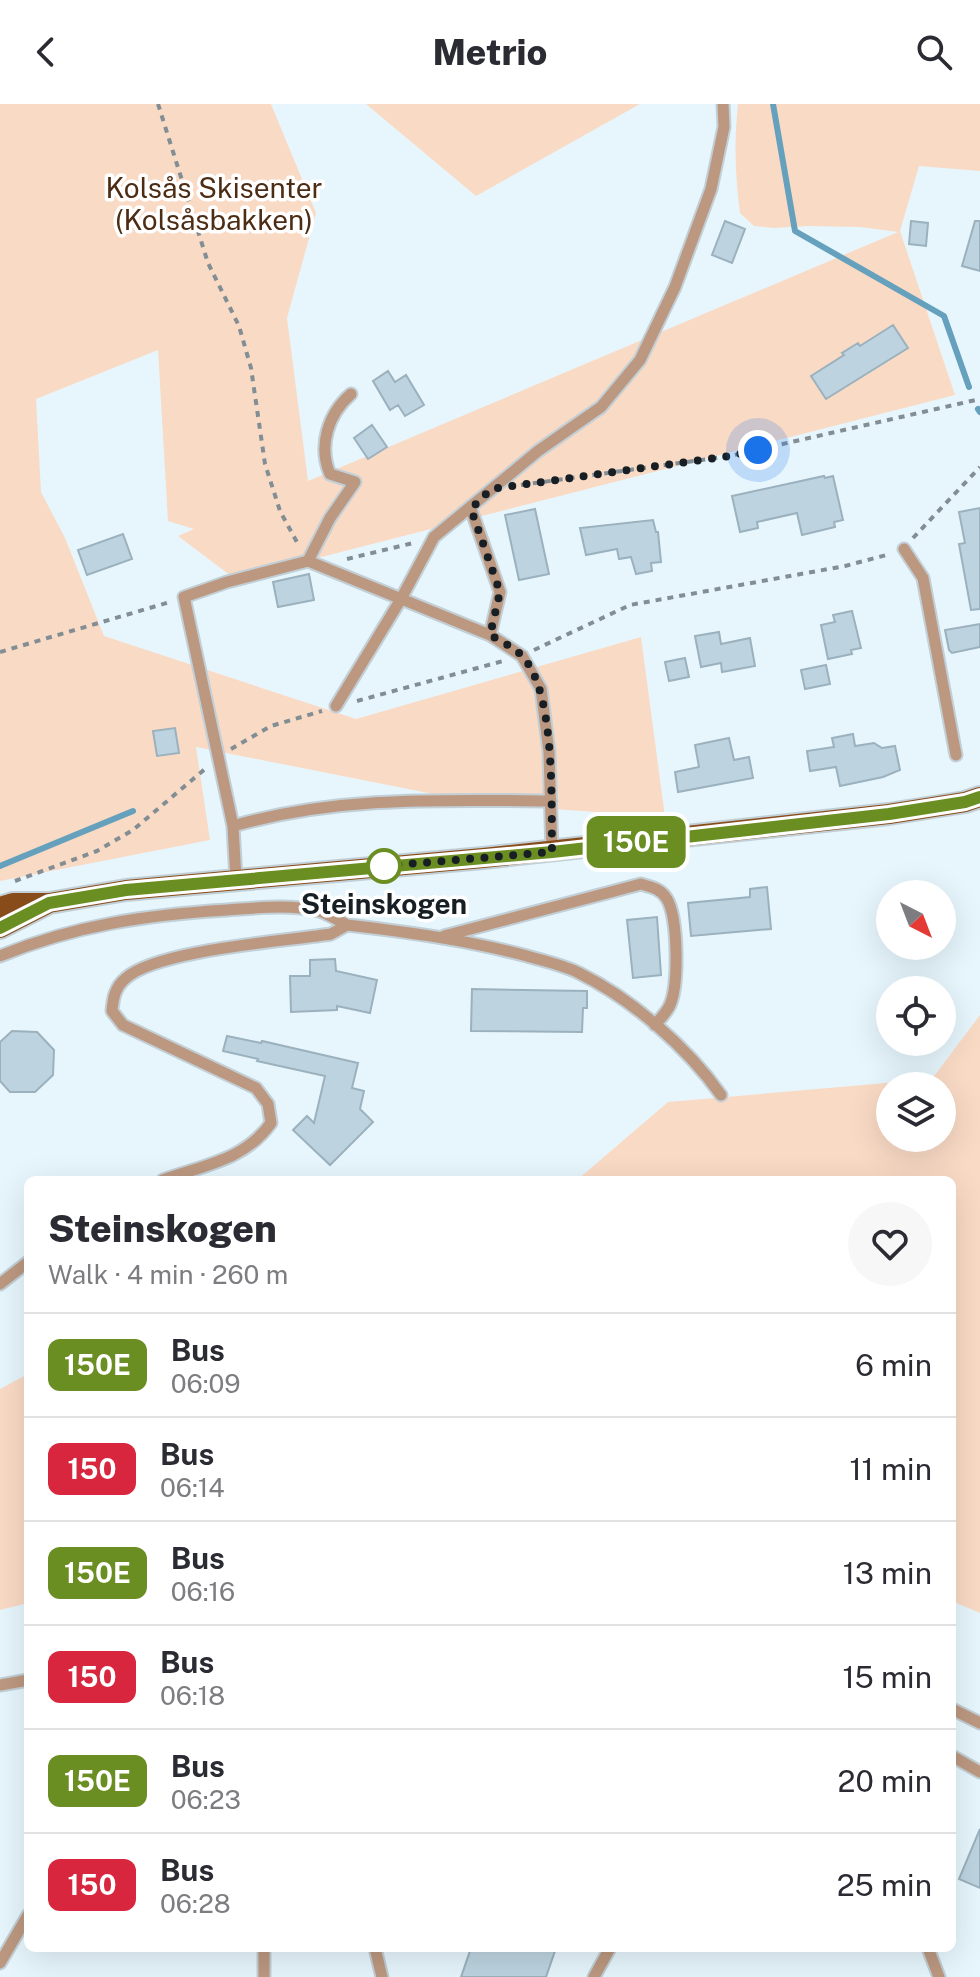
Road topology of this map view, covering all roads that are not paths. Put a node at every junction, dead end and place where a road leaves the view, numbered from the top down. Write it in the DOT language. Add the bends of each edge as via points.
graph roads {
  1 [pos="723,104"];
  2 [pos="351,394"];
  3 [pos="471,509"];
  4 [pos="904,549"];
  5 [pos="308,561"];
  6 [pos="401,599"];
  7 [pos="490,635"];
  8 [pos="336,706"];
  9 [pos="956,755"];
  10 [pos="980,797"];
  11 [pos="551,801"];
  12 [pos="233,826"];
  13 [pos="552,852"];
  14 [pos="236,879"];
  15 [pos="49,903"];
  16 [pos="0,907"];
  17 [pos="347,925"];
  18 [pos="0,928"];
  19 [pos="443,936"];
  20 [pos="0,956"];
  21 [pos="655,1025"];
  22 [pos="721,1095"];
  23 [pos="174,1176"];
  24 [pos="24,1265"];
  25 [pos="0,1284"];
  26 [pos="24,1681"];
  27 [pos="0,1685"];
  28 [pos="956,1711"];
  29 [pos="980,1723"];
  30 [pos="956,1758"];
  31 [pos="980,1772"];
  32 [pos="24,1922"];
  33 [pos="264,1952"];
  34 [pos="376,1952"];
  35 [pos="608,1952"];
  36 [pos="930,1952"];
  37 [pos="0,1963"];
  38 [pos="264,1977"];
  39 [pos="382,1977"];
  40 [pos="594,1977"];
  41 [pos="939,1977"];
  1 -- 3 [label="lane" via="724,127 711,189 675,287 640,360 601,407 538,451"];
  2 -- 5 [label="lane" via="332,419 324,450 330,474 355,482"];
  3 -- 6 [label="lane" via="434,537"];
  3 -- 7 [label="lane" via="500,592"];
  4 -- 9 [label="lane" via="923,578"];
  5 -- 6 [label="lane"];
  5 -- 12 [label="lane" via="184,597"];
  6 -- 7 [label="lane"];
  6 -- 8 [label="lane"];
  7 -- 11 [label="lane" via="522,656 541,689"];
  10 -- 13 [label="main road" via="889,814"];
  11 -- 12 [label="lane" via="402,799 278,813"];
  11 -- 13 [label="lane"];
  12 -- 14 [label="lane"];
  13 -- 14 [label="main road"];
  14 -- 15 [label="main road"];
  15 -- 16 [label="main road"];
  15 -- 18 [label="main road"];
  17 -- 19 [label="lane"];
  17 -- 20 [label="lane" via="321,912 268,907 157,914 88,927"];
  17 -- 23 [label="lane" via="331,934 201,952 146,967 126,977 113,994 112,1011 123,1025 256,1088 268,1104 271,1123 258,1141 243,1152"];
  19 -- 21 [label="lane" via="578,973"];
  19 -- 21 [label="lane" via="641,884 657,888 673,913 675,978 670,1005"];
  21 -- 22 [label="lane" via="701,1067"];
  24 -- 25 [label="lane"];
  26 -- 27 [label="lane"];
  28 -- 29 [label="lane"];
  30 -- 31 [label="lane"];
  32 -- 37 [label="lane"];
  33 -- 38 [label="lane"];
  34 -- 39 [label="lane"];
  35 -- 40 [label="lane"];
  36 -- 41 [label="lane"];
}
